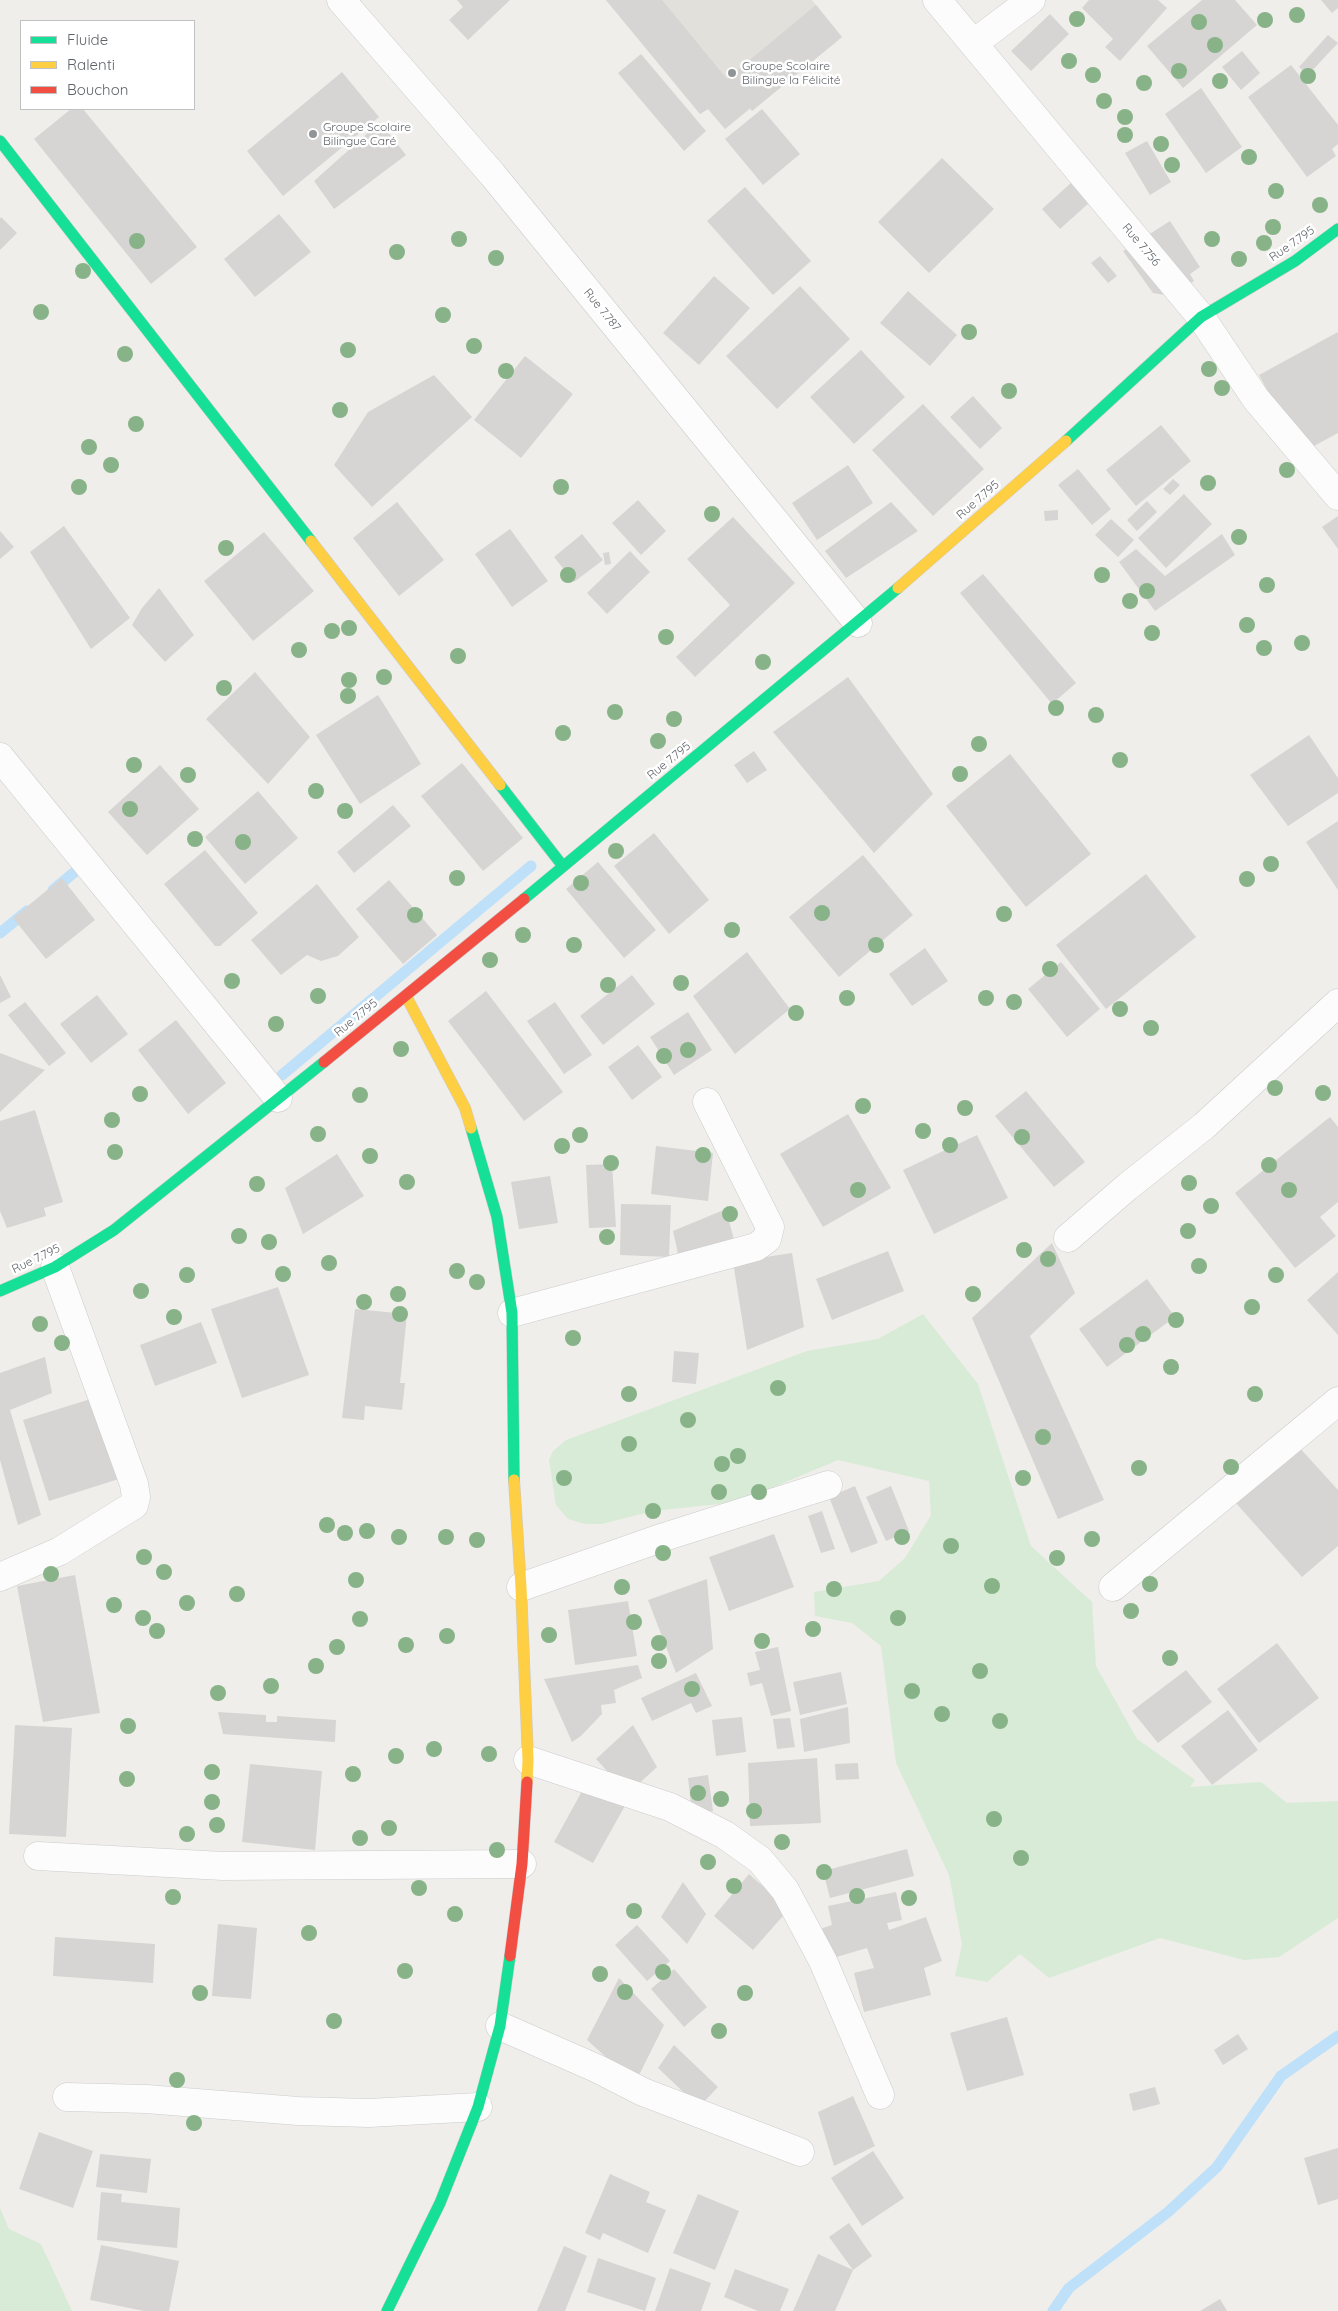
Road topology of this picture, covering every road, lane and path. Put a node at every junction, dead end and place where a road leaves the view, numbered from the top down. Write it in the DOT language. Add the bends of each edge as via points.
graph roads {
  1 [pos="341,0"];
  2 [pos="937,0"];
  3 [pos="1032,0"];
  4 [pos="974,43"];
  5 [pos="0,141"];
  6 [pos="1338,228"];
  7 [pos="1201,317"];
  8 [pos="1338,496"];
  9 [pos="858,622"];
  10 [pos="0,757"];
  11 [pos="562,865"];
  12 [pos="406,996"];
  13 [pos="1338,1003"];
  14 [pos="278,1098"];
  15 [pos="707,1102"];
  16 [pos="1068,1238"];
  17 [pos="55,1268"];
  18 [pos="0,1291"];
  19 [pos="512,1313"];
  20 [pos="1338,1401"];
  21 [pos="828,1485"];
  22 [pos="0,1577"];
  23 [pos="521,1587"];
  24 [pos="1114,1587"];
  25 [pos="528,1760"];
  26 [pos="38,1856"];
  27 [pos="522,1864"];
  28 [pos="500,2026"];
  29 [pos="880,2095"];
  30 [pos="66,2097"];
  31 [pos="478,2107"];
  32 [pos="800,2152"];
  33 [pos="388,2311"];
  1 -- 9 [label="street, Rue 7.787" via="492,174"];
  2 -- 4 [label="street, Rue 7.756"];
  3 -- 4 [label="street"];
  4 -- 7 [label="street, Rue 7.756"];
  5 -- 11 [label="street"];
  6 -- 7 [label="street, Rue 7.795" via="1295,261"];
  7 -- 8 [label="street, Rue 7.756" via="1256,399"];
  7 -- 9 [label="street, Rue 7.795" via="1043,462"];
  9 -- 11 [label="street, Rue 7.795"];
  10 -- 14 [label="street"];
  11 -- 12 [label="street, Rue 7.795"];
  12 -- 14 [label="street, Rue 7.795"];
  12 -- 19 [label="street" via="465,1108 498,1217"];
  13 -- 16 [label="street" via="1204,1126"];
  14 -- 17 [label="street, Rue 7.795" via="114,1230"];
  15 -- 19 [label="street" via="770,1227 767,1240 756,1247"];
  17 -- 18 [label="street, Rue 7.795"];
  17 -- 22 [label="street" via="136,1497 134,1505 60,1551"];
  19 -- 23 [label="street" via="512,1454"];
  20 -- 24 [label="street"];
  21 -- 23 [label="street"];
  23 -- 25 [label="street"];
  25 -- 27 [label="street"];
  25 -- 29 [label="street" via="670,1807 725,1835 760,1860 785,1890 822,1962"];
  26 -- 27 [label="street" via="223,1866"];
  27 -- 28 [label="street"];
  28 -- 31 [label="street"];
  28 -- 32 [label="street" via="643,2092"];
  30 -- 31 [label="street" via="146,2099 298,2111 369,2112"];
  31 -- 33 [label="street" via="440,2203"];
}
